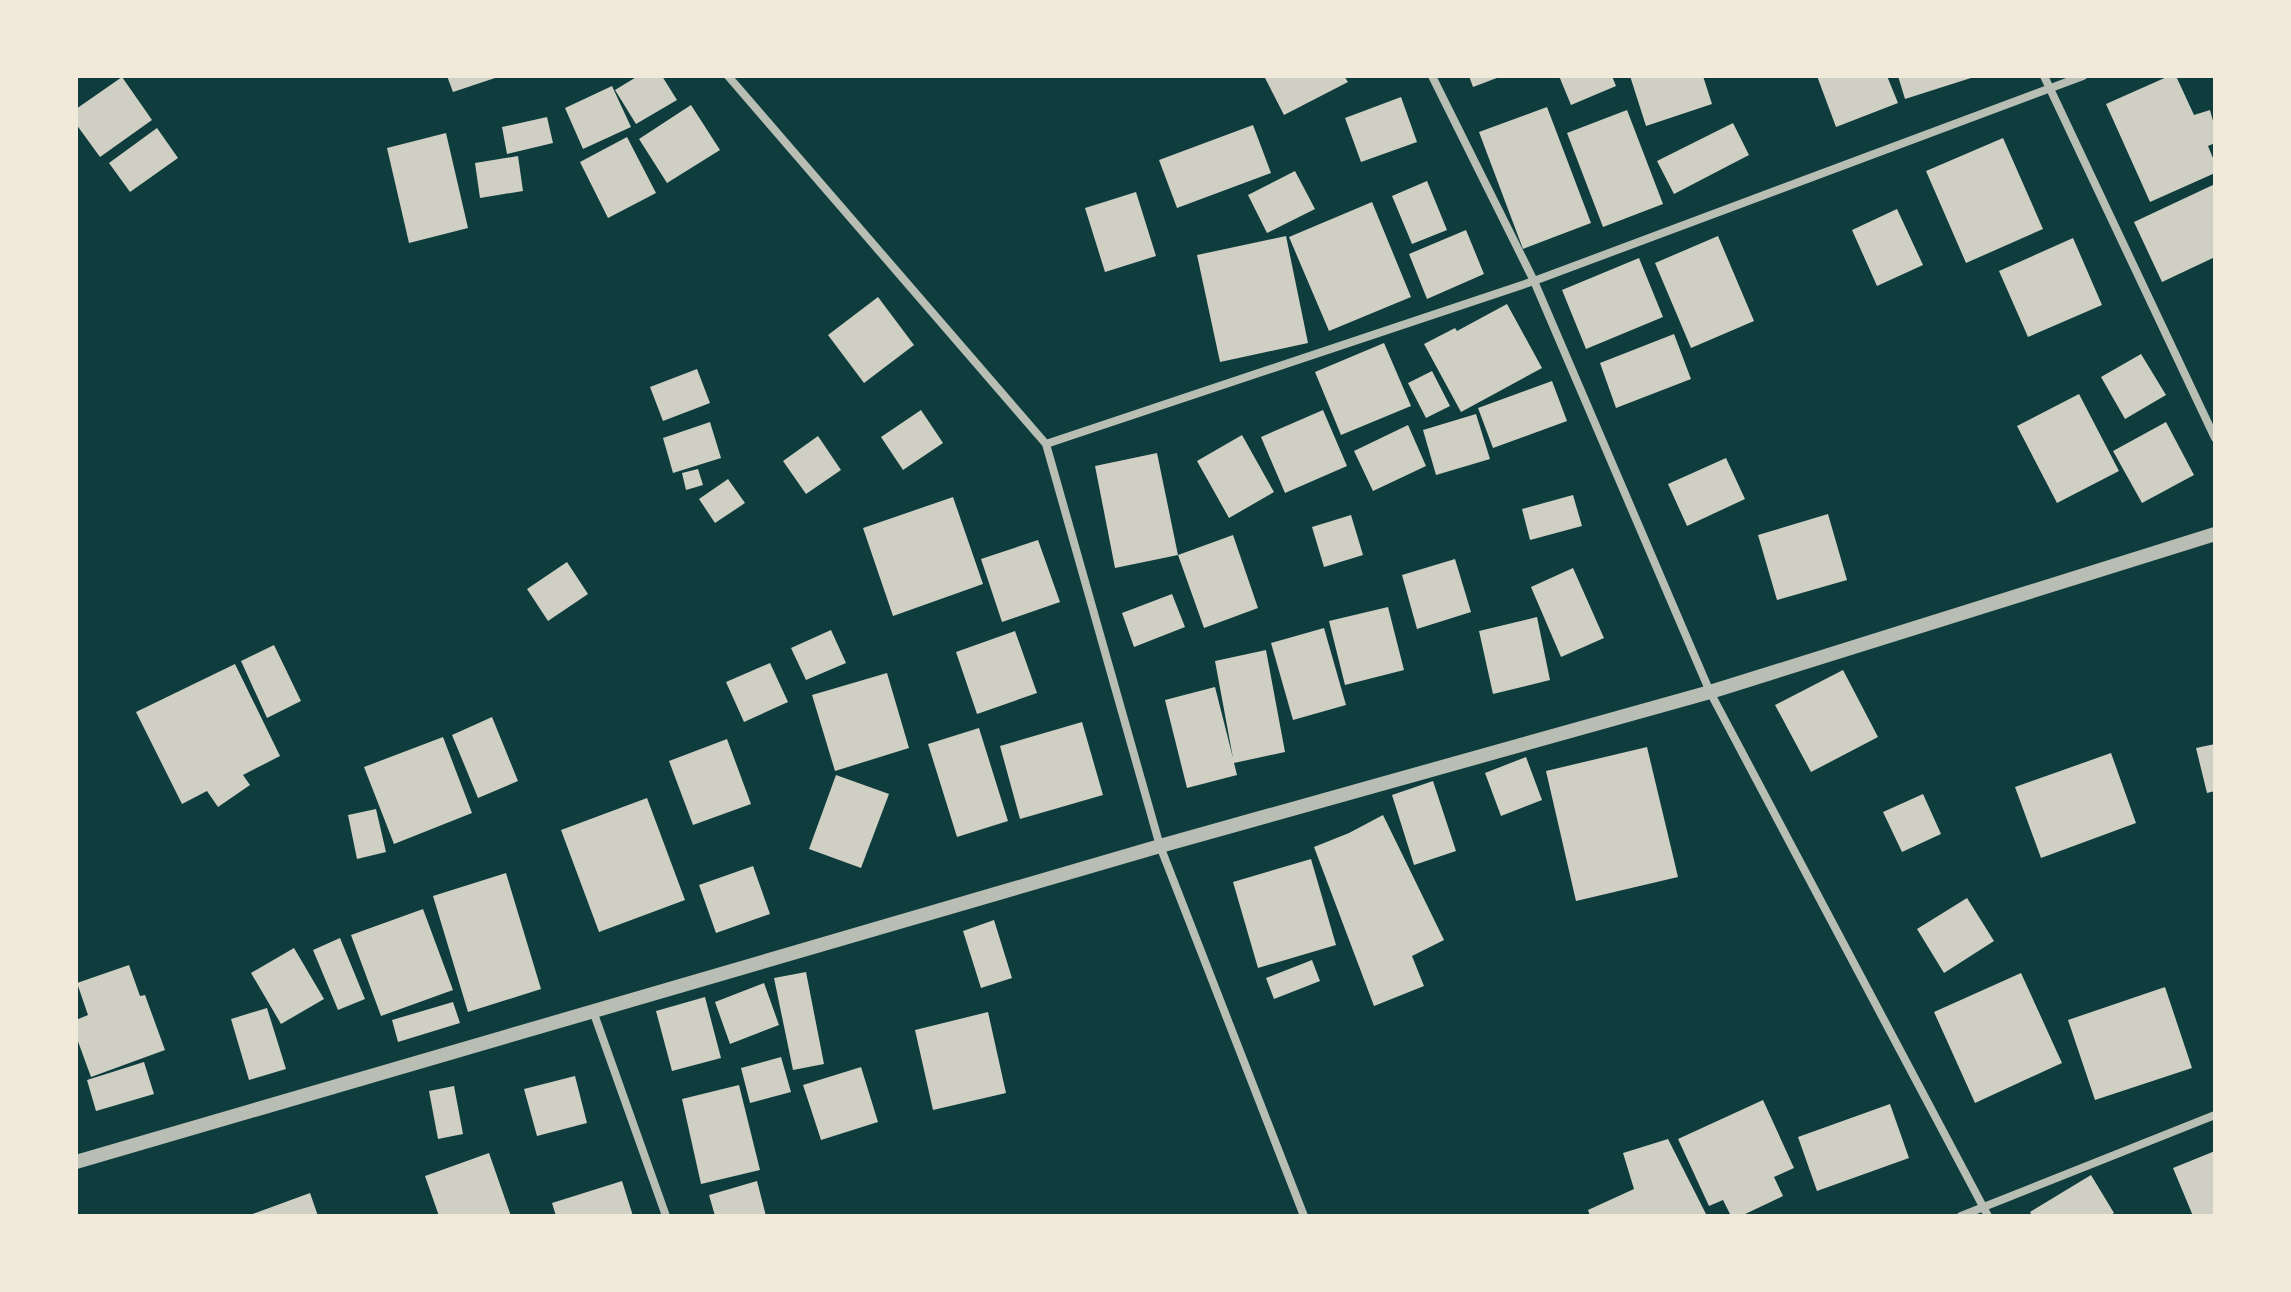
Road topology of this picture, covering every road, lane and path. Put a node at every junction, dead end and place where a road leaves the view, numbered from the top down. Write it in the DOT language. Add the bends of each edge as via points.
graph roads {
  1 [pos="728,76"];
  2 [pos="1432,76"];
  3 [pos="2044,76"];
  4 [pos="2083,76"];
  5 [pos="2050,89"];
  6 [pos="1534,281"];
  7 [pos="2215,438"];
  8 [pos="1046,444"];
  9 [pos="2215,534"];
  10 [pos="1710,692"];
  11 [pos="1160,846"];
  12 [pos="593,1010"];
  13 [pos="2215,1115"];
  14 [pos="76,1162"];
  15 [pos="1986,1212"];
  16 [pos="666,1216"];
  17 [pos="1304,1216"];
  18 [pos="1961,1216"];
  1 -- 8 [label="street"];
  2 -- 6 [label="street"];
  3 -- 5 [label="street"];
  4 -- 5 [label="street"];
  5 -- 6 [label="street"];
  5 -- 7 [label="street"];
  6 -- 8 [label="street"];
  6 -- 10 [label="street"];
  8 -- 11 [label="street"];
  9 -- 10 [label="street"];
  10 -- 11 [label="street"];
  10 -- 15 [label="street"];
  11 -- 12 [label="street"];
  11 -- 17 [label="street"];
  12 -- 14 [label="street"];
  12 -- 16 [label="street"];
  13 -- 15 [label="street"];
  15 -- 18 [label="street"];
}
